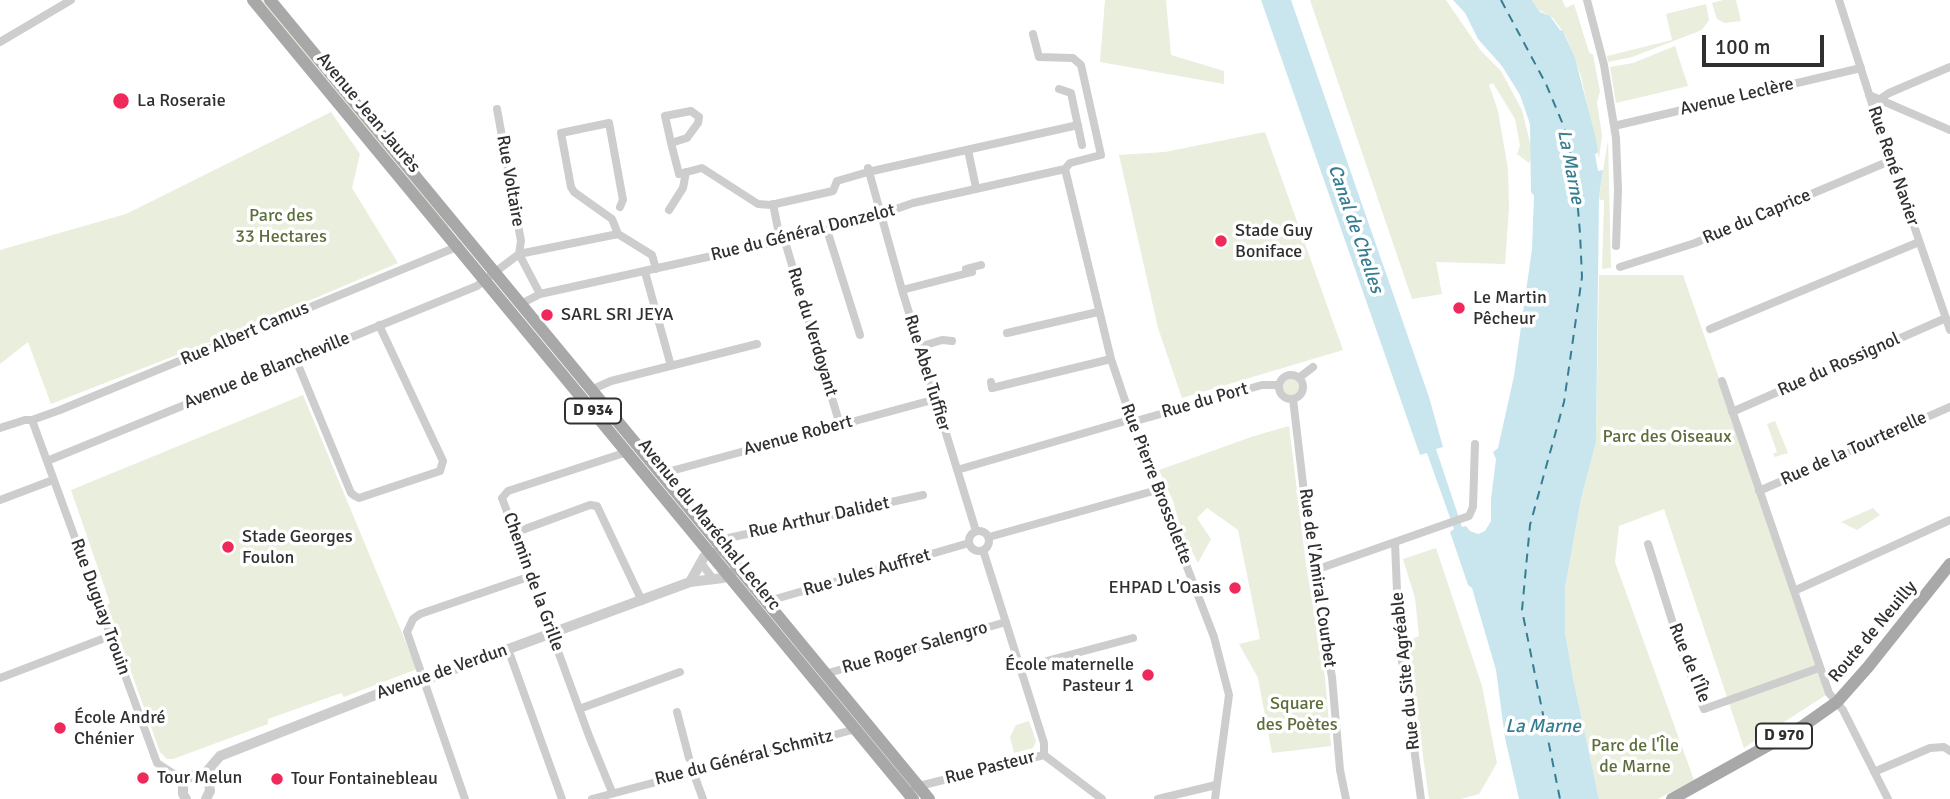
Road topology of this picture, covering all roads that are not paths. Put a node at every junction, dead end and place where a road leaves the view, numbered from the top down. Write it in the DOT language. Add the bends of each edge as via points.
graph roads {
  1 [pos="71,0"];
  2 [pos="253,0"];
  3 [pos="270,0"];
  4 [pos="1587,0"];
  5 [pos="1839,0"];
  6 [pos="1033,34"];
  7 [pos="0,42"];
  8 [pos="1950,67"];
  9 [pos="1861,68"];
  10 [pos="1059,89"];
  11 [pos="1870,95"];
  12 [pos="1880,99"];
  13 [pos="497,109"];
  14 [pos="1077,125"];
  15 [pos="1614,126"];
  16 [pos="1949,127"];
  17 [pos="671,143"];
  18 [pos="1082,145"];
  19 [pos="968,150"];
  20 [pos="1892,160"];
  21 [pos="1065,169"];
  22 [pos="868,170"];
  23 [pos="686,172"];
  24 [pos="976,188"];
  25 [pos="773,204"];
  26 [pos="669,210"];
  27 [pos="616,213"];
  28 [pos="879,215"];
  29 [pos="827,230"];
  30 [pos="618,233"];
  31 [pos="783,240"];
  32 [pos="1919,242"];
  33 [pos="463,245"];
  34 [pos="1616,246"];
  35 [pos="519,254"];
  36 [pos="981,265"];
  37 [pos="1620,267"];
  38 [pos="656,269"];
  39 [pos="645,272"];
  40 [pos="972,272"];
  41 [pos="490,277"];
  42 [pos="928,282"];
  43 [pos="902,290"];
  44 [pos="536,293"];
  45 [pos="500,298"];
  46 [pos="521,304"];
  47 [pos="1098,312"];
  48 [pos="1946,318"];
  49 [pos="379,325"];
  50 [pos="1710,329"];
  51 [pos="1950,330"];
  52 [pos="1007,333"];
  53 [pos="860,335"];
  54 [pos="952,341"];
  55 [pos="757,344"];
  56 [pos="919,347"];
  57 [pos="1111,359"];
  58 [pos="296,360"];
  59 [pos="671,366"];
  60 [pos="1313,368"];
  61 [pos="1300,377"];
  62 [pos="1722,381"];
  63 [pos="1279,385"];
  64 [pos="990,386"];
  65 [pos="591,390"];
  66 [pos="936,399"];
  67 [pos="1293,399"];
  68 [pos="1950,407"];
  69 [pos="1732,411"];
  70 [pos="32,420"];
  71 [pos="1132,420"];
  72 [pos="840,425"];
  73 [pos="0,428"];
  74 [pos="1475,444"];
  75 [pos="627,452"];
  76 [pos="47,461"];
  77 [pos="957,470"];
  78 [pos="660,474"];
  79 [pos="53,480"];
  80 [pos="1157,490"];
  81 [pos="1759,491"];
  82 [pos="923,495"];
  83 [pos="0,500"];
  84 [pos="1950,520"];
  85 [pos="976,531"];
  86 [pos="514,533"];
  87 [pos="989,537"];
  88 [pos="969,543"];
  89 [pos="1395,543"];
  90 [pos="1648,544"];
  91 [pos="983,550"];
  92 [pos="709,552"];
  93 [pos="1950,564"];
  94 [pos="733,573"];
  95 [pos="1316,573"];
  96 [pos="531,576"];
  97 [pos="714,580"];
  98 [pos="690,582"];
  99 [pos="1794,591"];
  100 [pos="642,601"];
  101 [pos="765,602"];
  102 [pos="1006,622"];
  103 [pos="552,633"];
  104 [pos="110,636"];
  105 [pos="1133,638"];
  106 [pos="509,649"];
  107 [pos="1819,667"];
  108 [pos="1020,668"];
  109 [pos="680,672"];
  110 [pos="825,674"];
  111 [pos="423,677"];
  112 [pos="0,678"];
  113 [pos="1837,702"];
  114 [pos="579,709"];
  115 [pos="677,712"];
  116 [pos="856,729"];
  117 [pos="1950,751"];
  118 [pos="1044,755"];
  119 [pos="692,771"];
  120 [pos="1874,772"];
  121 [pos="203,776"];
  122 [pos="184,781"];
  123 [pos="1216,785"];
  124 [pos="612,792"];
  125 [pos="913,792"];
  126 [pos="187,799"];
  127 [pos="207,799"];
  128 [pos="466,799"];
  129 [pos="562,799"];
  130 [pos="592,799"];
  131 [pos="703,799"];
  132 [pos="929,799"];
  133 [pos="1102,799"];
  134 [pos="1158,799"];
  135 [pos="1215,799"];
  136 [pos="1346,799"];
  137 [pos="1421,799"];
  138 [pos="1672,799"];
  139 [pos="1888,799"];
  1 -- 7 [label="street"];
  2 -- 33 [label="main road, Avenue Jean Jaurès / D 934"];
  3 -- 33 [label="main road, Avenue Jean Jaurès / D 934"];
  4 -- 15 [label="street"];
  5 -- 9 [label="street, Rue René Navier"];
  6 -- 21 [label="street, Rue du Général Donzelot" via="1039,57 1073,58 1081,65 1101,155 1070,163"];
  8 -- 12 [label="street"];
  9 -- 11 [label="street, Rue René Navier"];
  9 -- 15 [label="street, Avenue Leclère"];
  10 -- 14 [label="street" via="1071,93"];
  11 -- 12 [label="street"];
  11 -- 20 [label="street, Rue René Navier"];
  12 -- 16 [label="street"];
  13 -- 35 [label="street, Rue Voltaire" via="521,241"];
  14 -- 18 [label="street"];
  14 -- 19 [label="street"];
  15 -- 34 [label="street"];
  17 -- 17 [label="street" via="687,138 699,117 691,111 666,116"];
  17 -- 23 [label="street" via="678,174"];
  19 -- 22 [label="street"];
  19 -- 24 [label="street"];
  20 -- 32 [label="street, Rue René Navier"];
  20 -- 37 [label="street, Rue du Caprice" via="1695,243"];
  21 -- 24 [label="street, Rue du Général Donzelot"];
  21 -- 47 [label="street, Rue Pierre Brossolette"];
  22 -- 25 [label="street" via="837,181 833,191"];
  22 -- 28 [label="street, Rue Abel Tuffier"];
  23 -- 25 [label="street" via="702,169 758,204"];
  23 -- 26 [label="street" via="683,188"];
  24 -- 28 [label="street, Rue du Général Donzelot"];
  25 -- 31 [label="street, Rue du Verdoyant"];
  27 -- 27 [label="street" via="623,200 610,123 561,132 574,192"];
  27 -- 30 [label="street"];
  28 -- 29 [label="street, Rue du Général Donzelot"];
  28 -- 43 [label="street, Rue Abel Tuffier"];
  29 -- 31 [label="street, Rue du Général Donzelot"];
  29 -- 53 [label="street"];
  30 -- 35 [label="street"];
  30 -- 38 [label="street" via="652,255"];
  31 -- 38 [label="street, Rue du Général Donzelot"];
  31 -- 72 [label="street, Rue du Verdoyant"];
  32 -- 48 [label="street, Rue René Navier"];
  32 -- 50 [label="street"];
  33 -- 41 [label="main road, Avenue du Maréchal Leclerc / D 934"];
  33 -- 70 [label="street, Rue Albert Camus"];
  35 -- 41 [label="street, Avenue de Blancheville"];
  35 -- 44 [label="street"];
  36 -- 42 [label="street" via="935,276"];
  38 -- 39 [label="street, Rue du Général Donzelot"];
  39 -- 44 [label="street, Rue du Général Donzelot"];
  39 -- 59 [label="street"];
  40 -- 42 [label="street"];
  41 -- 45 [label="main road, Avenue du Maréchal Leclerc / D 934"];
  41 -- 46 [label="main road, Avenue du Maréchal Leclerc / D 934"];
  41 -- 49 [label="street, Avenue de Blancheville"];
  42 -- 43 [label="street"];
  43 -- 56 [label="street, Rue Abel Tuffier"];
  44 -- 46 [label="street, Rue du Général Donzelot"];
  45 -- 46 [label="street"];
  45 -- 75 [label="main road, Avenue du Maréchal Leclerc / D 934"];
  46 -- 65 [label="main road, Avenue du Maréchal Leclerc / D 934"];
  47 -- 52 [label="street"];
  47 -- 57 [label="street, Rue Pierre Brossolette"];
  48 -- 51 [label="street, Rue René Navier"];
  48 -- 69 [label="street, Rue du Rossignol"];
  49 -- 58 [label="street, Avenue de Blancheville"];
  49 -- 58 [label="street" via="443,461 440,471 359,498 351,493"];
  54 -- 56 [label="street"];
  55 -- 59 [label="street"];
  56 -- 66 [label="street, Rue Abel Tuffier"];
  57 -- 64 [label="street"];
  57 -- 71 [label="street, Rue Pierre Brossolette"];
  58 -- 76 [label="street, Avenue de Blancheville"];
  59 -- 65 [label="street"];
  60 -- 61 [label="street"];
  61 -- 63 [label="street" via="1287,375"];
  61 -- 67 [label="street" via="1303,390"];
  62 -- 69 [label="street"];
  63 -- 67 [label="street" via="1282,395"];
  63 -- 71 [label="street, Rue du Port" via="1262,385"];
  65 -- 78 [label="main road, Avenue du Maréchal Leclerc / D 934"];
  66 -- 72 [label="street, Avenue Robert"];
  66 -- 77 [label="street, Rue Abel Tuffier"];
  67 -- 95 [label="street, Rue de l'Amiral Courbet"];
  68 -- 81 [label="street, Rue de la Tourterelle"];
  69 -- 81 [label="street"];
  70 -- 73 [label="street, Rue Albert Camus"];
  70 -- 76 [label="street, Rue Duguay Trouin"];
  71 -- 77 [label="street, Rue du Port"];
  71 -- 80 [label="street, Rue Pierre Brossolette"];
  72 -- 78 [label="street, Avenue Robert"];
  74 -- 89 [label="street" via="1472,511 1464,519"];
  75 -- 86 [label="street, Chemin de la Grille" via="506,492 502,498"];
  75 -- 92 [label="main road, Avenue du Maréchal Leclerc / D 934"];
  76 -- 79 [label="street, Rue Duguay Trouin"];
  77 -- 85 [label="street, Rue Abel Tuffier"];
  78 -- 92 [label="main road, Avenue du Maréchal Leclerc / D 934"];
  79 -- 83 [label="street"];
  79 -- 104 [label="street, Rue Duguay Trouin"];
  80 -- 87 [label="street"];
  80 -- 123 [label="street, Rue Pierre Brossolette" via="1214,637 1228,695"];
  81 -- 99 [label="street"];
  82 -- 92 [label="street, Rue Arthur Dalidet"];
  84 -- 99 [label="street"];
  85 -- 87 [label="street"];
  85 -- 88 [label="street"];
  86 -- 96 [label="street, Chemin de la Grille"];
  86 -- 100 [label="street" via="597,506"];
  87 -- 91 [label="street"];
  88 -- 91 [label="street"];
  88 -- 101 [label="street, Rue Jules Auffret"];
  89 -- 95 [label="street"];
  89 -- 137 [label="street, Rue du Site Agréable" via="1399,639"];
  90 -- 107 [label="street, Rue de l'Île" via="1704,709"];
  91 -- 102 [label="street"];
  92 -- 94 [label="main road, Avenue du Maréchal Leclerc / D 934"];
  92 -- 94 [label="main road, Avenue du Maréchal Leclerc / D 934" via="727,557"];
  92 -- 97 [label="street"];
  92 -- 98 [label="street"];
  93 -- 113 [label="main road, Route de Neuilly / D 970"];
  94 -- 97 [label="street, Avenue de Verdun"];
  94 -- 101 [label="main road, Avenue du Maréchal Leclerc / D 934"];
  94 -- 116 [label="main road, Avenue du Maréchal Leclerc / D 934"];
  95 -- 136 [label="street, Rue de l'Amiral Courbet"];
  96 -- 103 [label="street, Chemin de la Grille"];
  96 -- 111 [label="street" via="420,614 407,632"];
  97 -- 98 [label="street, Avenue de Verdun"];
  98 -- 100 [label="street, Avenue de Verdun"];
  99 -- 107 [label="street"];
  100 -- 103 [label="street, Avenue de Verdun"];
  101 -- 110 [label="main road, Avenue du Maréchal Leclerc / D 934"];
  102 -- 108 [label="street"];
  102 -- 110 [label="street, Rue Roger Salengro"];
  103 -- 106 [label="street, Avenue de Verdun"];
  103 -- 114 [label="street, Chemin de la Grille"];
  104 -- 112 [label="street"];
  104 -- 122 [label="street, Rue Duguay Trouin" via="157,762"];
  105 -- 108 [label="street"];
  106 -- 111 [label="street, Avenue de Verdun"];
  106 -- 129 [label="street"];
  107 -- 113 [label="street"];
  108 -- 118 [label="street"];
  109 -- 114 [label="street"];
  110 -- 125 [label="main road, Avenue du Maréchal Leclerc / D 934"];
  111 -- 121 [label="street, Avenue de Verdun" via="220,756"];
  111 -- 128 [label="street"];
  113 -- 120 [label="street"];
  113 -- 138 [label="main road, Route de Neuilly / D 970"];
  114 -- 124 [label="street, Chemin de la Grille"];
  115 -- 119 [label="street"];
  116 -- 119 [label="street, Rue du Général Schmitz"];
  116 -- 125 [label="main road, Avenue du Maréchal Leclerc / D 934"];
  117 -- 120 [label="street" via="1930,748"];
  118 -- 125 [label="street, Rue Pasteur"];
  118 -- 133 [label="street, Rue Pasteur"];
  119 -- 124 [label="street, Rue du Général Schmitz"];
  119 -- 131 [label="street"];
  120 -- 139 [label="street"];
  121 -- 122 [label="street"];
  121 -- 127 [label="street" via="210,787"];
  122 -- 126 [label="street"];
  123 -- 134 [label="street"];
  123 -- 135 [label="street, Rue Pierre Brossolette"];
  124 -- 130 [label="street, Rue du Général Schmitz"];
  125 -- 132 [label="main road, D 934"];
}
